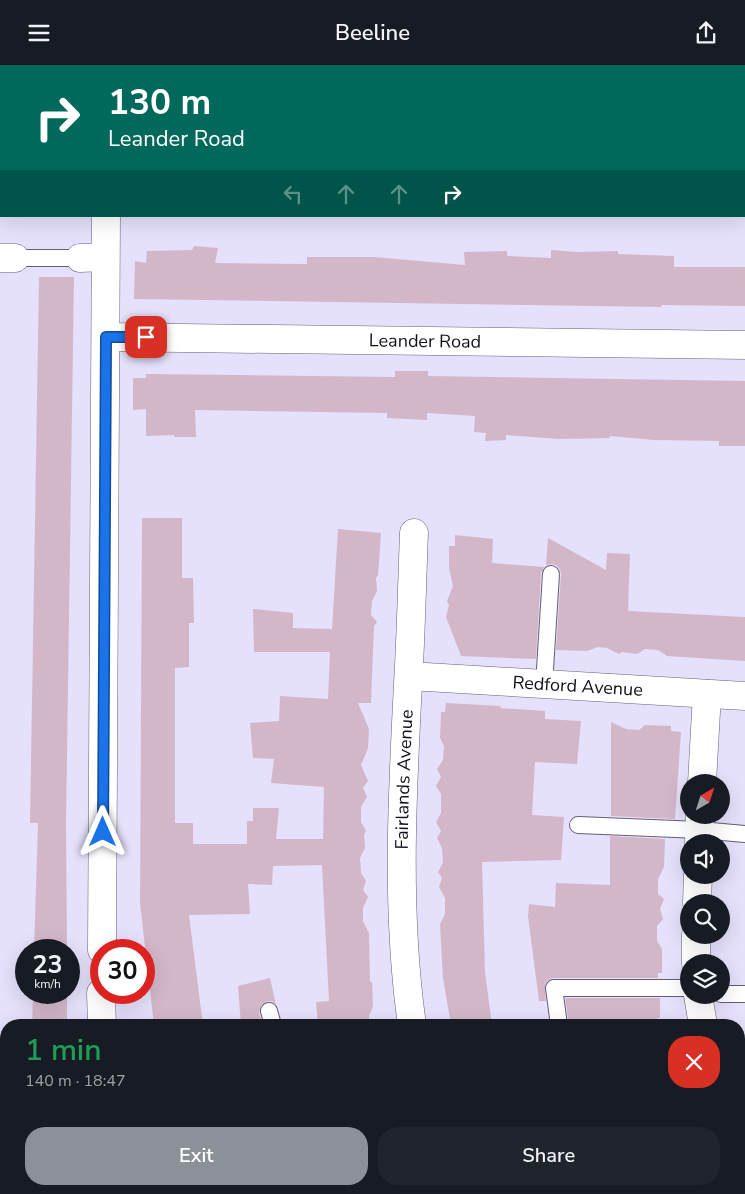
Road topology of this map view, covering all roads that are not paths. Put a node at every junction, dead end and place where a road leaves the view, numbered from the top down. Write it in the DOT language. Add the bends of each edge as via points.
graph roads {
  1 [pos="106,217"];
  2 [pos="8,258"];
  3 [pos="92,258"];
  4 [pos="106,337"];
  5 [pos="745,345"];
  6 [pos="414,533"];
  7 [pos="551,574"];
  8 [pos="409,676"];
  9 [pos="544,685"];
  10 [pos="706,694"];
  11 [pos="745,696"];
  12 [pos="702,774"];
  13 [pos="578,825"];
  14 [pos="700,829"];
  15 [pos="745,834"];
  16 [pos="102,939"];
  17 [pos="680,988"];
  18 [pos="730,994"];
  19 [pos="745,994"];
  20 [pos="101,1004"];
  21 [pos="700,1004"];
  22 [pos="102,1019"];
  23 [pos="411,1019"];
  24 [pos="559,1019"];
  25 [pos="702,1019"];
  1 -- 3 [label="street"];
  2 -- 3 [label="lane"];
  3 -- 4 [label="street"];
  4 -- 5 [label="street, Leander Road"];
  4 -- 16 [label="street"];
  6 -- 8 [label="street, Fairlands Avenue"];
  7 -- 9 [label="lane"];
  8 -- 9 [label="street, Redford Avenue"];
  8 -- 23 [label="street, Fairlands Avenue" via="402,854 406,978"];
  9 -- 10 [label="street, Redford Avenue"];
  10 -- 11 [label="street, Redford Avenue"];
  10 -- 12 [label="street"];
  13 -- 14 [label="lane"];
  14 -- 15 [label="lane"];
  17 -- 24 [label="lane" via="554,988"];
  18 -- 19 [label="lane"];
  20 -- 22 [label="street"];
  21 -- 25 [label="street"];
}
